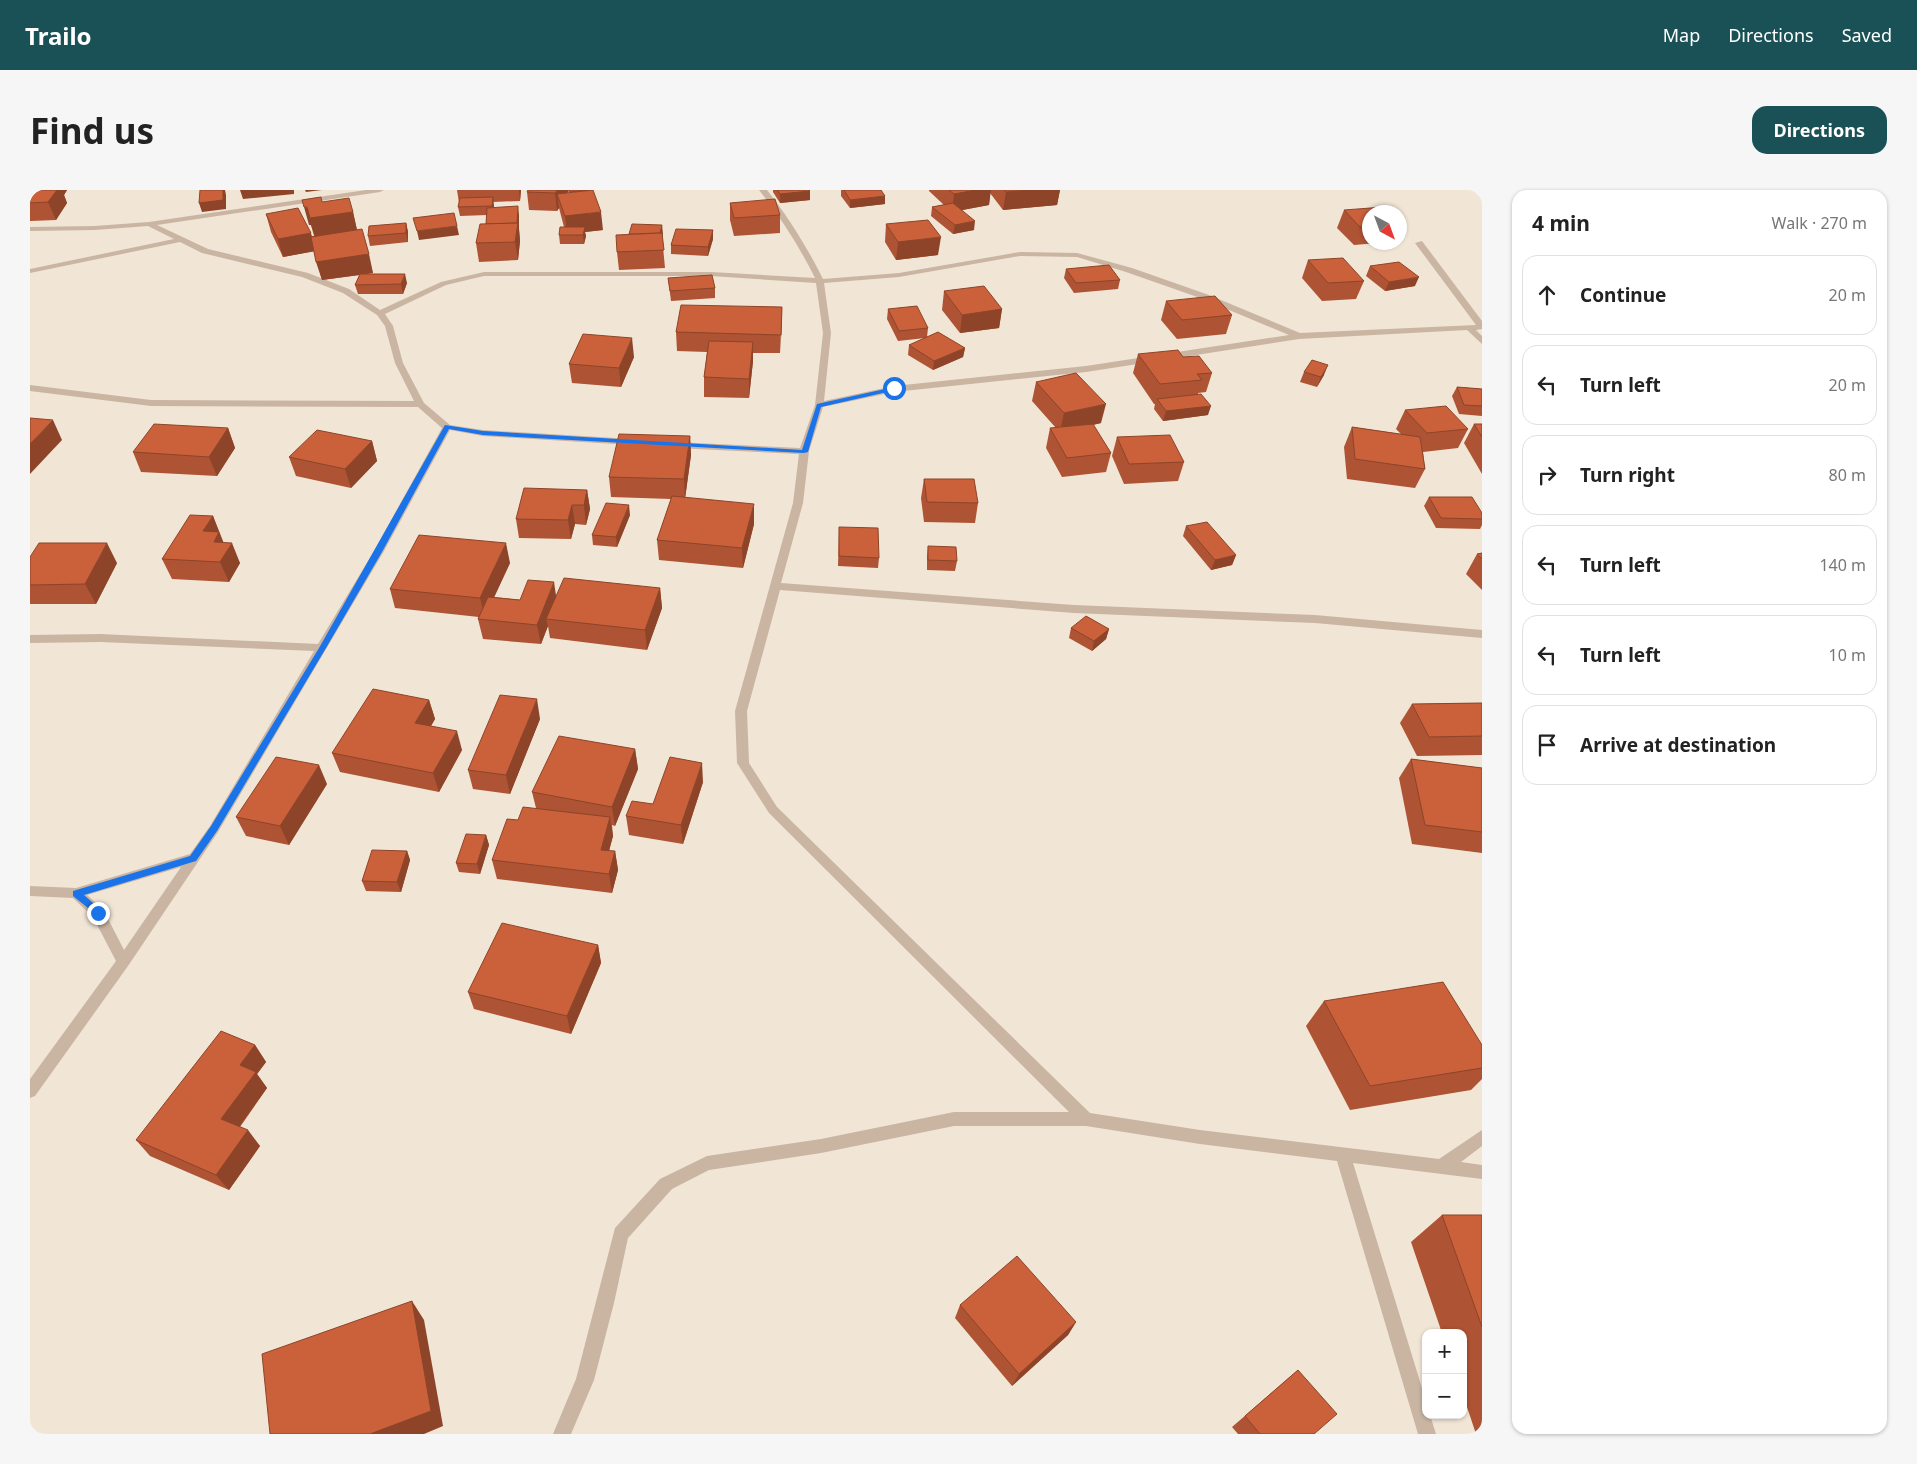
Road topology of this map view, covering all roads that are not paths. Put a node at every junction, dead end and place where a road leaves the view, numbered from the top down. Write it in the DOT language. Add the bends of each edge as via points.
graph roads {
  1 [pos="380,190"];
  2 [pos="763,190"];
  3 [pos="149,224"];
  4 [pos="30,229"];
  5 [pos="180,240"];
  6 [pos="1419,243"];
  7 [pos="30,271"];
  8 [pos="820,282"];
  9 [pos="380,312"];
  10 [pos="1482,327"];
  11 [pos="1470,328"];
  12 [pos="1299,336"];
  13 [pos="1482,341"];
  14 [pos="30,388"];
  15 [pos="420,404"];
  16 [pos="819,405"];
  17 [pos="447,427"];
  18 [pos="644,443"];
  19 [pos="663,444"];
  20 [pos="804,452"];
  21 [pos="775,586"];
  22 [pos="1482,634"];
  23 [pos="30,639"];
  24 [pos="322,648"];
  25 [pos="193,858"];
  26 [pos="30,891"];
  27 [pos="76,893"];
  28 [pos="123,962"];
  29 [pos="30,1091"];
  30 [pos="1086,1119"];
  31 [pos="1482,1137"];
  32 [pos="1343,1156"];
  33 [pos="1440,1168"];
  34 [pos="1482,1172"];
  35 [pos="564,1433"];
  36 [pos="1427,1434"];
  1 -- 3 [label="street"];
  2 -- 8 [label="street" via="804,248"];
  3 -- 4 [label="street"];
  3 -- 5 [label="street"];
  5 -- 7 [label="street"];
  5 -- 9 [label="street" via="205,251 305,275 346,291"];
  6 -- 10 [label="street"];
  8 -- 9 [label="street" via="711,274 484,274 440,284"];
  8 -- 12 [label="street" via="890,276 1020,254 1077,255 1198,294"];
  8 -- 16 [label="street" via="827,333"];
  9 -- 15 [label="street" via="389,326 399,363"];
  10 -- 11 [label="street"];
  11 -- 12 [label="street"];
  11 -- 13 [label="street"];
  12 -- 16 [label="street" via="1086,369 894,388"];
  14 -- 15 [label="street" via="151,403"];
  15 -- 17 [label="street"];
  16 -- 20 [label="street"];
  17 -- 18 [label="street" via="483,433"];
  17 -- 24 [label="street"];
  19 -- 20 [label="street"];
  20 -- 21 [label="street" via="798,503"];
  21 -- 22 [label="street" via="1074,610 1315,619"];
  21 -- 30 [label="street" via="741,711 743,763 773,810"];
  23 -- 24 [label="street" via="100,638"];
  24 -- 25 [label="street" via="214,829"];
  25 -- 27 [label="street"];
  25 -- 28 [label="street"];
  26 -- 27 [label="street"];
  27 -- 28 [label="street" via="98,913"];
  28 -- 29 [label="street"];
  30 -- 32 [label="street"];
  30 -- 35 [label="street" via="954,1120 821,1146 707,1163 666,1184 621,1234 585,1380"];
  31 -- 33 [label="street"];
  32 -- 33 [label="street"];
  32 -- 36 [label="street"];
  33 -- 34 [label="street"];
}
